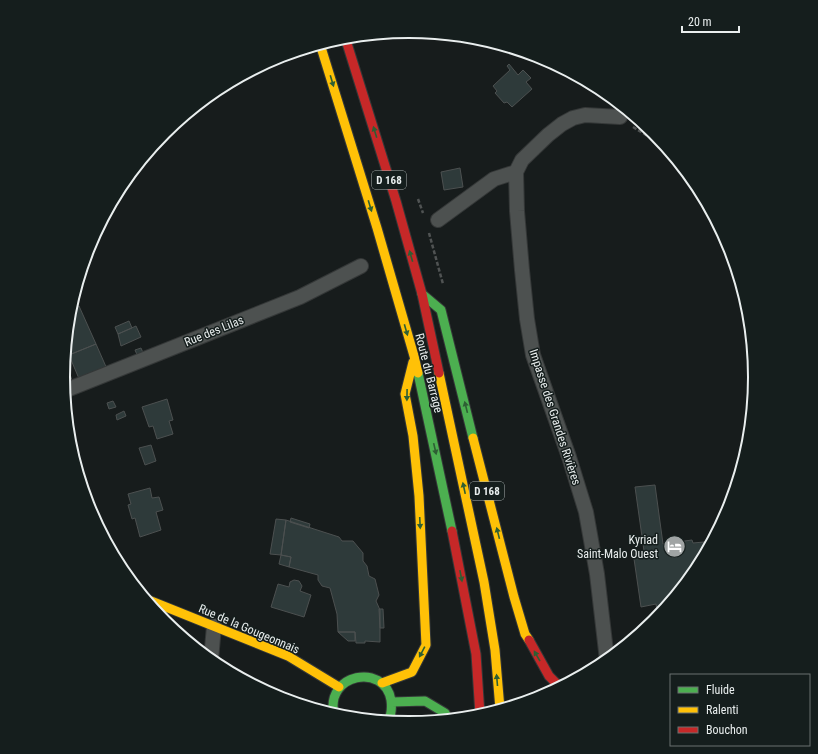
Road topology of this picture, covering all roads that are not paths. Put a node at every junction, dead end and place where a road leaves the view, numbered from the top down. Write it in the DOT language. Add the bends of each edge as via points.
graph roads {
  1 [pos="347,44"];
  2 [pos="322,50"];
  3 [pos="620,117"];
  4 [pos="516,172"];
  5 [pos="438,220"];
  6 [pos="361,266"];
  7 [pos="422,294"];
  8 [pos="414,356"];
  9 [pos="71,388"];
  10 [pos="157,604"];
  11 [pos="214,626"];
  12 [pos="212,652"];
  13 [pos="606,652"];
  14 [pos="556,682"];
  15 [pos="382,684"];
  16 [pos="339,688"];
  17 [pos="392,702"];
  18 [pos="500,703"];
  19 [pos="333,707"];
  20 [pos="480,708"];
  21 [pos="445,714"];
  22 [pos="390,715"];
  7 -- 1 [label="main road, Route du Barrage / D 168, one-way"];
  2 -- 8 [label="main road, Route du Barrage / D 168, one-way"];
  3 -- 4 [label="street" via="585,115 573,118 548,134 522,160"];
  4 -- 5 [label="street" via="494,179"];
  4 -- 13 [label="street, Impasse des Grandes Rivières" via="526,320 533,355 586,512 597,574"];
  6 -- 9 [label="street, Rue des Lilas" via="300,297"];
  14 -- 7 [label="main road, D 168, one-way" via="549,676 524,634 441,310"];
  18 -- 7 [label="main road, Route du Barrage / D 168, one-way" via="495,650 484,582"];
  8 -- 15 [label="main road, one-way" via="405,394 413,436 419,496 426,645 412,672"];
  8 -- 20 [label="main road, Route du Barrage / D 168, one-way" via="476,654"];
  10 -- 11 [label="main road, Rue de la Gougeonnais"];
  11 -- 12 [label="street"];
  11 -- 16 [label="main road, Rue de la Gougeonnais" via="288,656"];
  15 -- 16 [label="main road" via="374,678 365,676 346,681"];
  15 -- 17 [label="main road"];
  16 -- 19 [label="main road" via="334,696"];
  17 -- 21 [label="main road" via="425,701"];
  17 -- 22 [label="main road"];
}
